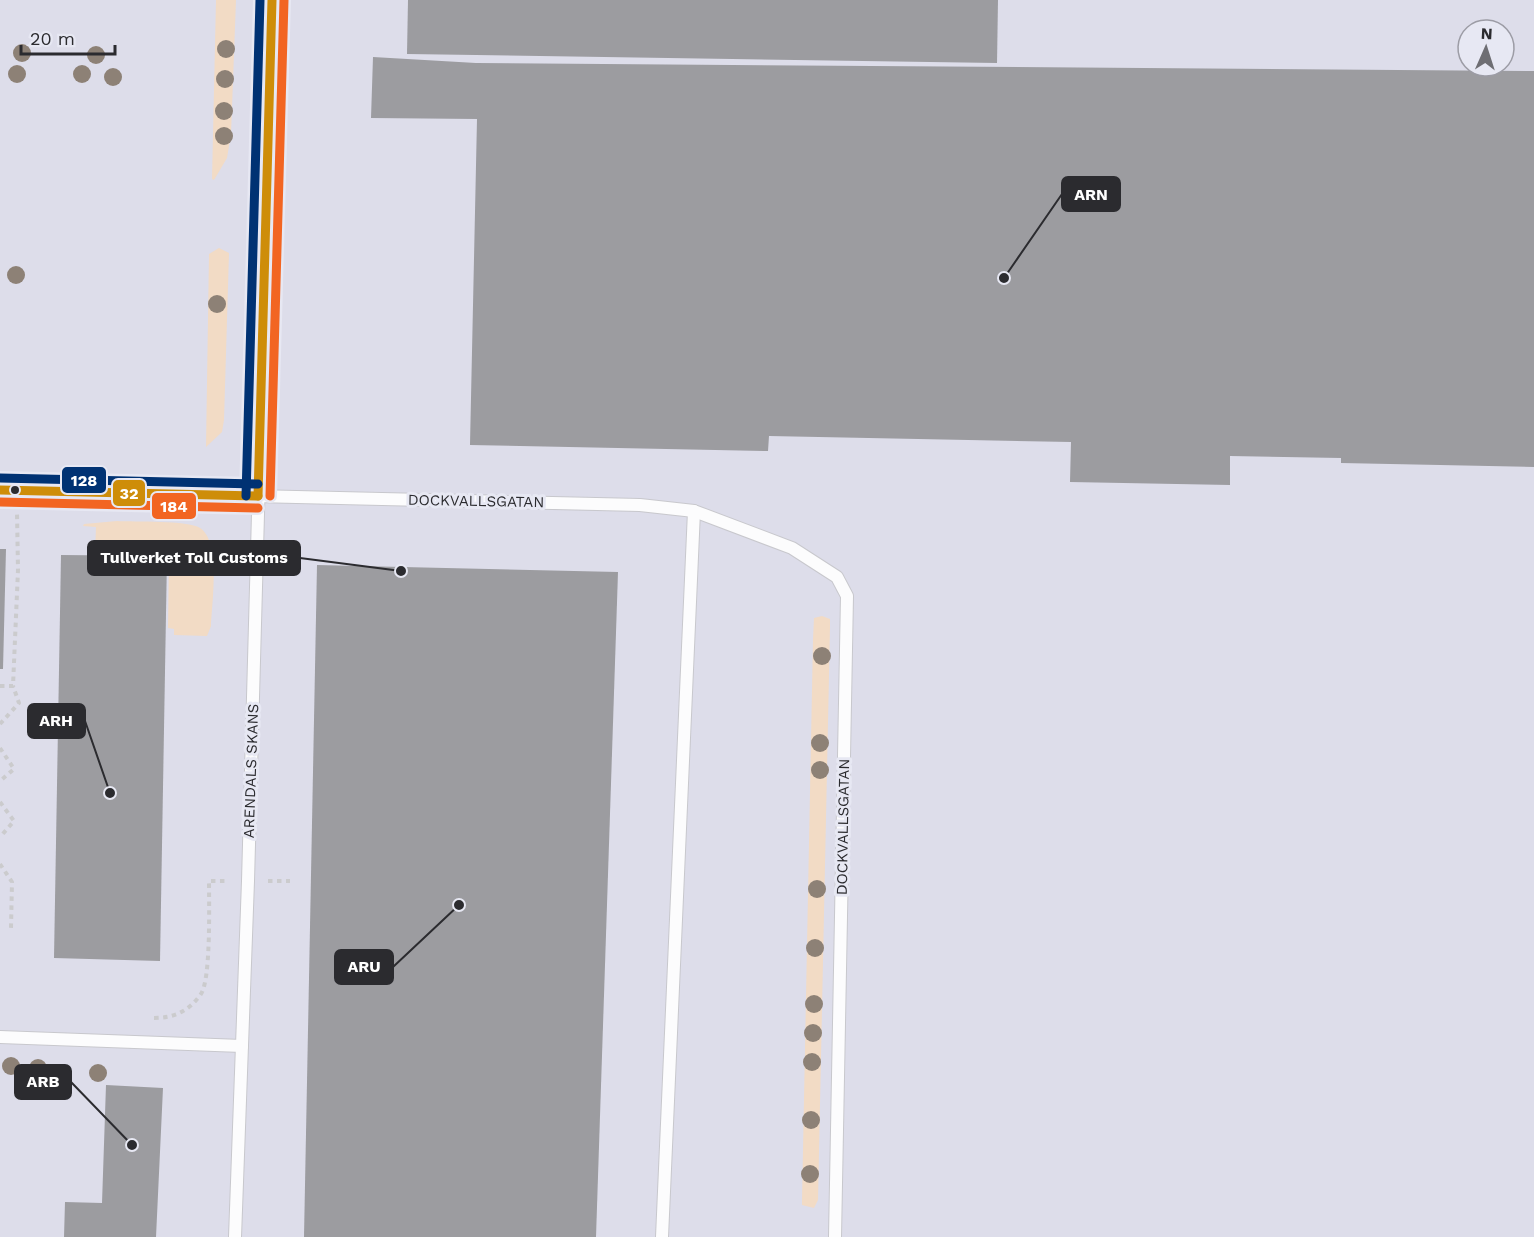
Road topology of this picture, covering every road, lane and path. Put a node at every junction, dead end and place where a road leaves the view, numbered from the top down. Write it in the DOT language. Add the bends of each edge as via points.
graph roads {
  1 [pos="272,0"];
  2 [pos="0,490"];
  3 [pos="258,496"];
  4 [pos="694,511"];
  5 [pos="13,512"];
  6 [pos="0,686"];
  7 [pos="14,686"];
  8 [pos="0,724"];
  9 [pos="0,748"];
  10 [pos="0,781"];
  11 [pos="0,802"];
  12 [pos="0,837"];
  13 [pos="0,864"];
  14 [pos="248,881"];
  15 [pos="290,881"];
  16 [pos="11,928"];
  17 [pos="149,1018"];
  18 [pos="0,1038"];
  19 [pos="242,1046"];
  20 [pos="235,1237"];
  21 [pos="662,1237"];
  22 [pos="835,1237"];
  1 -- 3 [label="lane, ARENDALS SKANS"];
  2 -- 3 [label="lane"];
  3 -- 4 [label="lane, DOCKVALLSGATAN" via="640,505"];
  3 -- 14 [label="lane, ARENDALS SKANS"];
  4 -- 21 [label="lane"];
  4 -- 22 [label="lane, DOCKVALLSGATAN" via="792,548 837,577 847,596"];
  5 -- 7 [label="path" via="18,513"];
  6 -- 7 [label="path"];
  7 -- 8 [label="path" via="19,703"];
  9 -- 10 [label="path" via="14,768"];
  11 -- 12 [label="path" via="14,821"];
  13 -- 16 [label="path" via="12,882"];
  14 -- 15 [label="path"];
  14 -- 17 [label="path" via="209,881 202,992 186,1010 171,1018"];
  14 -- 19 [label="lane, ARENDALS SKANS"];
  18 -- 19 [label="lane"];
  19 -- 20 [label="lane, ARENDALS SKANS"];
}
